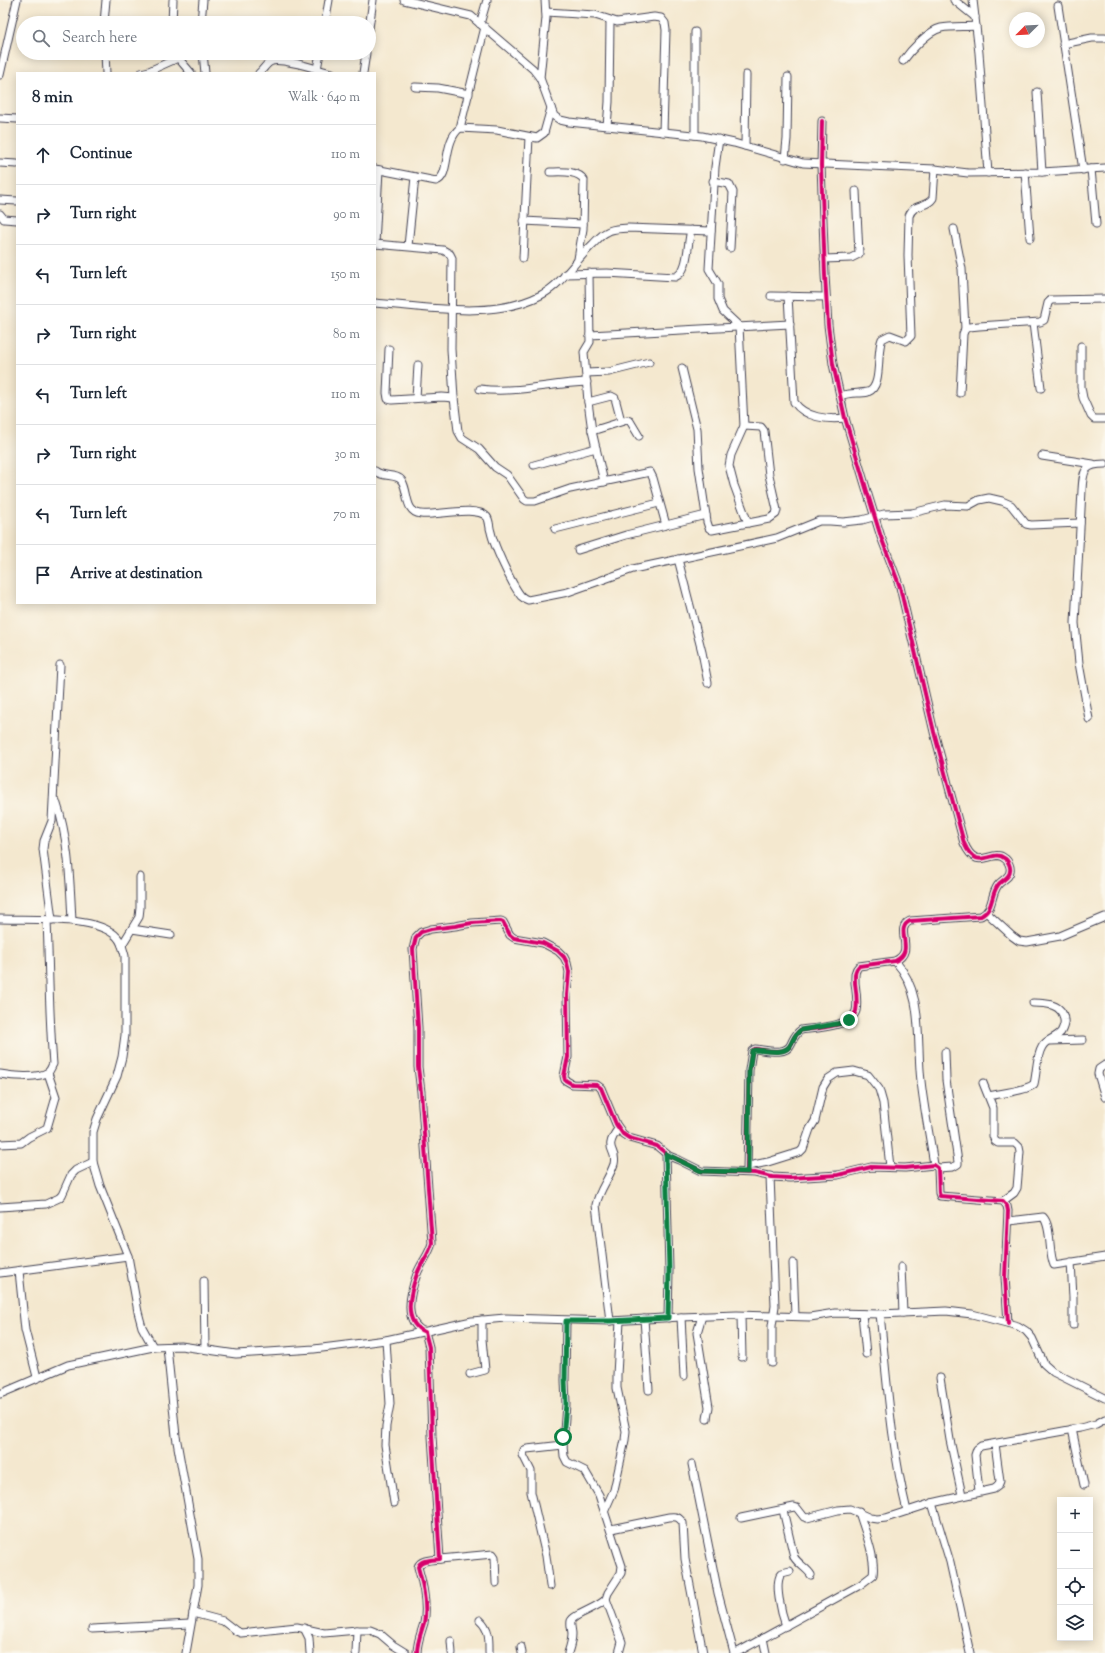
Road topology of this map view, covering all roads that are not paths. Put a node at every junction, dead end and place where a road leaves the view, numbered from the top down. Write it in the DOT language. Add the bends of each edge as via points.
graph roads {
  1 [pos="17,0"];
  2 [pos="106,0"];
  3 [pos="173,0"];
  4 [pos="202,0"];
  5 [pos="329,0"];
  6 [pos="373,0"];
  7 [pos="404,0"];
  8 [pos="487,0"];
  9 [pos="545,0"];
  10 [pos="954,0"];
  11 [pos="973,0"];
  12 [pos="1058,6"];
  13 [pos="546,12"];
  14 [pos="105,16"];
  15 [pos="172,16"];
  16 [pos="201,16"];
  17 [pos="326,16"];
  18 [pos="371,16"];
  19 [pos="975,17"];
  20 [pos="610,21"];
  21 [pos="482,26"];
  22 [pos="976,26"];
  23 [pos="695,32"];
  24 [pos="1105,38"];
  25 [pos="1063,44"];
  26 [pos="105,60"];
  27 [pos="169,60"];
  28 [pos="180,60"];
  29 [pos="204,60"];
  30 [pos="275,60"];
  31 [pos="275,60"];
  32 [pos="319,60"];
  33 [pos="365,60"];
  34 [pos="903,61"];
  35 [pos="317,69"];
  36 [pos="106,72"];
  37 [pos="145,72"];
  38 [pos="190,72"];
  39 [pos="205,72"];
  40 [pos="260,72"];
  41 [pos="328,72"];
  42 [pos="363,72"];
  43 [pos="0,75"];
  44 [pos="746,75"];
  45 [pos="788,77"];
  46 [pos="540,78"];
  47 [pos="415,87"];
  48 [pos="1037,92"];
  49 [pos="469,94"];
  50 [pos="551,108"];
  51 [pos="0,118"];
  52 [pos="16,119"];
  53 [pos="822,121"];
  54 [pos="607,126"];
  55 [pos="460,128"];
  56 [pos="663,132"];
  57 [pos="695,135"];
  58 [pos="529,137"];
  59 [pos="719,139"];
  60 [pos="745,146"];
  61 [pos="785,159"];
  62 [pos="0,163"];
  63 [pos="16,164"];
  64 [pos="821,165"];
  65 [pos="1105,168"];
  66 [pos="935,169"];
  67 [pos="1091,169"];
  68 [pos="377,170"];
  69 [pos="1083,170"];
  70 [pos="550,172"];
  71 [pos="1025,172"];
  72 [pos="1042,172"];
  73 [pos="988,173"];
  74 [pos="415,177"];
  75 [pos="713,181"];
  76 [pos="856,190"];
  77 [pos="0,200"];
  78 [pos="16,201"];
  79 [pos="376,207"];
  80 [pos="0,214"];
  81 [pos="16,220"];
  82 [pos="524,221"];
  83 [pos="583,224"];
  84 [pos="1096,224"];
  85 [pos="954,229"];
  86 [pos="691,230"];
  87 [pos="711,231"];
  88 [pos="1030,238"];
  89 [pos="376,244"];
  90 [pos="408,246"];
  91 [pos="730,248"];
  92 [pos="523,258"];
  93 [pos="578,259"];
  94 [pos="824,259"];
  95 [pos="589,273"];
  96 [pos="565,274"];
  97 [pos="771,296"];
  98 [pos="788,296"];
  99 [pos="826,297"];
  100 [pos="1105,299"];
  101 [pos="376,303"];
  102 [pos="451,309"];
  103 [pos="1033,322"];
  104 [pos="790,324"];
  105 [pos="739,326"];
  106 [pos="965,329"];
  107 [pos="590,335"];
  108 [pos="1081,346"];
  109 [pos="389,349"];
  110 [pos="649,362"];
  111 [pos="418,365"];
  112 [pos="682,368"];
  113 [pos="586,373"];
  114 [pos="587,382"];
  115 [pos="1041,388"];
  116 [pos="480,389"];
  117 [pos="960,393"];
  118 [pos="840,396"];
  119 [pos="416,398"];
  120 [pos="454,398"];
  121 [pos="588,402"];
  122 [pos="845,418"];
  123 [pos="1105,419"];
  124 [pos="621,421"];
  125 [pos="744,426"];
  126 [pos="592,431"];
  127 [pos="639,436"];
  128 [pos="596,448"];
  129 [pos="1042,456"];
  130 [pos="1093,464"];
  131 [pos="1105,464"];
  132 [pos="534,465"];
  133 [pos="376,472"];
  134 [pos="604,482"];
  135 [pos="659,503"];
  136 [pos="706,515"];
  137 [pos="875,516"];
  138 [pos="748,523"];
  139 [pos="1080,523"];
  140 [pos="666,525"];
  141 [pos="555,529"];
  142 [pos="578,550"];
  143 [pos="678,559"];
  144 [pos="60,665"];
  145 [pos="708,683"];
  146 [pos="1089,719"];
  147 [pos="54,797"];
  148 [pos="140,877"];
  149 [pos="987,913"];
  150 [pos="1105,917"];
  151 [pos="0,919"];
  152 [pos="49,920"];
  153 [pos="72,921"];
  154 [pos="132,929"];
  155 [pos="171,935"];
  156 [pos="122,945"];
  157 [pos="896,961"];
  158 [pos="1033,1003"];
  159 [pos="1083,1040"];
  160 [pos="1046,1042"];
  161 [pos="945,1052"];
  162 [pos="1105,1065"];
  163 [pos="48,1073"];
  164 [pos="0,1074"];
  165 [pos="984,1083"];
  166 [pos="989,1096"];
  167 [pos="1105,1097"];
  168 [pos="618,1129"];
  169 [pos="0,1144"];
  170 [pos="666,1154"];
  171 [pos="93,1162"];
  172 [pos="890,1167"];
  173 [pos="936,1167"];
  174 [pos="748,1169"];
  175 [pos="770,1176"];
  176 [pos="1003,1201"];
  177 [pos="0,1207"];
  178 [pos="1009,1221"];
  179 [pos="128,1256"];
  180 [pos="1105,1257"];
  181 [pos="1071,1262"];
  182 [pos="793,1263"];
  183 [pos="901,1267"];
  184 [pos="19,1271"];
  185 [pos="0,1273"];
  186 [pos="204,1281"];
  187 [pos="903,1313"];
  188 [pos="862,1314"];
  189 [pos="880,1314"];
  190 [pos="702,1316"];
  191 [pos="741,1316"];
  192 [pos="774,1316"];
  193 [pos="795,1316"];
  194 [pos="681,1317"];
  195 [pos="668,1318"];
  196 [pos="644,1319"];
  197 [pos="482,1320"];
  198 [pos="620,1320"];
  199 [pos="566,1321"];
  200 [pos="610,1321"];
  201 [pos="1008,1323"];
  202 [pos="1073,1325"];
  203 [pos="425,1332"];
  204 [pos="386,1340"];
  205 [pos="153,1347"];
  206 [pos="167,1347"];
  207 [pos="205,1349"];
  208 [pos="866,1354"];
  209 [pos="742,1357"];
  210 [pos="772,1364"];
  211 [pos="470,1374"];
  212 [pos="684,1376"];
  213 [pos="37,1377"];
  214 [pos="940,1378"];
  215 [pos="649,1390"];
  216 [pos="0,1394"];
  217 [pos="1105,1398"];
  218 [pos="707,1419"];
  219 [pos="1105,1419"];
  220 [pos="1072,1429"];
  221 [pos="995,1444"];
  222 [pos="563,1445"];
  223 [pos="692,1464"];
  224 [pos="1084,1485"];
  225 [pos="979,1491"];
  226 [pos="962,1495"];
  227 [pos="394,1503"];
  228 [pos="932,1503"];
  229 [pos="605,1510"];
  230 [pos="783,1510"];
  231 [pos="907,1511"];
  232 [pos="859,1512"];
  233 [pos="741,1518"];
  234 [pos="611,1529"];
  235 [pos="440,1559"];
  236 [pos="790,1571"];
  237 [pos="811,1575"];
  238 [pos="496,1583"];
  239 [pos="550,1586"];
  240 [pos="606,1599"];
  241 [pos="193,1613"];
  242 [pos="480,1620"];
  243 [pos="190,1624"];
  244 [pos="786,1626"];
  245 [pos="304,1628"];
  246 [pos="92,1629"];
  247 [pos="358,1630"];
  248 [pos="762,1638"];
  249 [pos="451,1641"];
  250 [pos="186,1653"];
  251 [pos="310,1653"];
  252 [pos="356,1653"];
  253 [pos="406,1653"];
  254 [pos="418,1653"];
  255 [pos="452,1653"];
  256 [pos="489,1653"];
  257 [pos="568,1653"];
  258 [pos="619,1653"];
  259 [pos="703,1653"];
  260 [pos="735,1653"];
  261 [pos="766,1653"];
  262 [pos="970,1653"];
  1 -- 43 [label="street"];
  2 -- 14 [label="street"];
  3 -- 15 [label="street"];
  4 -- 16 [label="street"];
  5 -- 17 [label="street"];
  6 -- 18 [label="street"];
  7 -- 21 [label="street" via="463,13"];
  8 -- 21 [label="street"];
  9 -- 13 [label="street"];
  10 -- 19 [label="street"];
  11 -- 19 [label="street"];
  12 -- 25 [label="street"];
  13 -- 20 [label="street" via="595,15"];
  13 -- 46 [label="street"];
  19 -- 22 [label="street"];
  20 -- 54 [label="street"];
  20 -- 56 [label="street" via="627,22 654,17 661,18 665,23"];
  21 -- 46 [label="street" via="533,69"];
  21 -- 49 [label="street"];
  22 -- 34 [label="street" via="935,30"];
  22 -- 73 [label="street"];
  23 -- 57 [label="street"];
  24 -- 25 [label="street"];
  25 -- 69 [label="street"];
  26 -- 36 [label="street"];
  27 -- 37 [label="street"];
  28 -- 38 [label="street"];
  29 -- 39 [label="street"];
  30 -- 35 [label="street"];
  31 -- 40 [label="street"];
  32 -- 35 [label="street"];
  33 -- 42 [label="street"];
  35 -- 41 [label="street"];
  44 -- 60 [label="street"];
  45 -- 61 [label="street"];
  46 -- 50 [label="street"];
  47 -- 49 [label="street"];
  48 -- 72 [label="street"];
  49 -- 55 [label="street"];
  50 -- 54 [label="street" via="554,116 560,120"];
  50 -- 58 [label="street" via="544,133 537,138"];
  51 -- 52 [label="street"];
  53 -- 64 [label="street"];
  54 -- 56 [label="street"];
  55 -- 58 [label="street" via="497,130"];
  55 -- 74 [label="street" via="450,142 443,177 436,181"];
  56 -- 57 [label="street"];
  57 -- 59 [label="street"];
  58 -- 82 [label="street"];
  59 -- 60 [label="street"];
  59 -- 75 [label="street"];
  60 -- 61 [label="street"];
  61 -- 64 [label="street"];
  62 -- 63 [label="street"];
  64 -- 66 [label="street"];
  64 -- 94 [label="street"];
  65 -- 67 [label="street"];
  66 -- 73 [label="street"];
  66 -- 118 [label="street" via="933,198 927,204 915,207 909,216 911,336 906,341 890,335 882,339 875,386 868,392 852,392"];
  67 -- 69 [label="street"];
  67 -- 84 [label="street"];
  68 -- 74 [label="street"];
  68 -- 79 [label="street"];
  69 -- 72 [label="street"];
  70 -- 83 [label="street" via="577,174 584,180"];
  71 -- 72 [label="street"];
  71 -- 73 [label="street"];
  71 -- 88 [label="street"];
  74 -- 90 [label="street"];
  75 -- 87 [label="street"];
  75 -- 91 [label="street" via="730,184 733,192"];
  76 -- 94 [label="street" via="859,254 851,258"];
  77 -- 78 [label="street"];
  80 -- 81 [label="street" via="4,219"];
  82 -- 83 [label="street"];
  82 -- 92 [label="street"];
  83 -- 93 [label="street"];
  85 -- 106 [label="street" via="962,269"];
  86 -- 87 [label="street"];
  86 -- 93 [label="street" via="607,231"];
  86 -- 95 [label="street" via="687,244 687,260 679,276"];
  87 -- 105 [label="street" via="709,269 718,284 718,299 723,311"];
  89 -- 90 [label="street"];
  90 -- 102 [label="street" via="444,250 450,254"];
  93 -- 96 [label="street"];
  94 -- 99 [label="street"];
  95 -- 96 [label="street"];
  95 -- 107 [label="street"];
  96 -- 102 [label="street" via="543,294 524,303 489,308"];
  97 -- 98 [label="street"];
  98 -- 99 [label="street"];
  98 -- 104 [label="street"];
  99 -- 118 [label="street" via="833,364"];
  100 -- 103 [label="street" via="1051,300 1044,320"];
  101 -- 102 [label="street"];
  102 -- 120 [label="street"];
  103 -- 106 [label="street"];
  103 -- 115 [label="street"];
  104 -- 105 [label="street"];
  104 -- 122 [label="street" via="794,402 804,412 817,417"];
  105 -- 107 [label="street"];
  105 -- 125 [label="street"];
  106 -- 117 [label="street"];
  107 -- 113 [label="street" via="590,342 584,352"];
  108 -- 123 [label="street" via="1083,398 1094,419"];
  109 -- 119 [label="street" via="388,399"];
  110 -- 113 [label="street" via="609,372"];
  111 -- 119 [label="street"];
  112 -- 136 [label="street" via="697,429 699,468"];
  113 -- 114 [label="street"];
  114 -- 116 [label="street" via="500,391"];
  114 -- 121 [label="street"];
  118 -- 122 [label="street"];
  119 -- 120 [label="street"];
  120 -- 134 [label="street" via="457,426 462,438 479,449 495,467 507,475 527,502"];
  121 -- 124 [label="street" via="611,396 615,398"];
  121 -- 126 [label="street"];
  122 -- 137 [label="street"];
  124 -- 126 [label="street"];
  124 -- 127 [label="street" via="630,421"];
  125 -- 138 [label="street" via="731,455 730,466"];
  125 -- 138 [label="street" via="761,427 764,430 770,483 777,510 773,517"];
  126 -- 128 [label="street"];
  128 -- 132 [label="street"];
  128 -- 134 [label="street"];
  129 -- 130 [label="street"];
  130 -- 131 [label="street"];
  130 -- 139 [label="street" via="1083,475"];
  133 -- 143 [label="street" via="402,480 410,507 418,514 467,511 487,517 509,574 524,599 568,592 633,569"];
  134 -- 135 [label="street" via="650,472"];
  135 -- 140 [label="street"];
  135 -- 141 [label="street"];
  136 -- 138 [label="street" via="709,528 712,530"];
  136 -- 140 [label="street"];
  137 -- 139 [label="street" via="945,505 968,506 989,498 1010,505 1026,524"];
  137 -- 143 [label="street" via="843,522 819,521 777,538"];
  137 -- 149 [label="street" via="900,587 934,732 964,843 970,855 976,859 1004,857 1010,870 1010,874 998,885"];
  139 -- 146 [label="street" via="1075,623"];
  140 -- 142 [label="street"];
  143 -- 145 [label="street"];
  144 -- 147 [label="street"];
  147 -- 152 [label="street" via="52,821 44,841"];
  147 -- 153 [label="street" via="63,821"];
  148 -- 154 [label="street" via="140,912"];
  149 -- 150 [label="street" via="1012,936 1019,941 1027,942 1060,936"];
  149 -- 157 [label="street" via="981,916 906,923 904,955"];
  151 -- 152 [label="street"];
  152 -- 153 [label="street"];
  152 -- 163 [label="street" via="50,1038 53,1064"];
  153 -- 156 [label="street" via="89,923 104,929 116,936"];
  154 -- 155 [label="street"];
  154 -- 156 [label="street"];
  156 -- 171 [label="street" via="125,956 125,1035 115,1082 93,1132"];
  157 -- 173 [label="street" via="908,978 917,1015 921,1079"];
  157 -- 174 [label="street" via="864,964 856,969 856,1009 849,1020 801,1030 796,1033 790,1046 782,1051 752,1051 749,1070"];
  158 -- 160 [label="street" via="1054,1006 1064,1015 1061,1031"];
  159 -- 160 [label="street"];
  160 -- 166 [label="street" via="1040,1052 1034,1084 1031,1087"];
  161 -- 173 [label="street" via="946,1080 958,1164 953,1167"];
  162 -- 167 [label="street" via="1099,1069 1098,1074"];
  163 -- 164 [label="street" via="23,1076"];
  163 -- 169 [label="street" via="56,1097 47,1128 29,1136 21,1143"];
  165 -- 166 [label="street"];
  166 -- 176 [label="street" via="994,1113 995,1141 1014,1143 1020,1152 1017,1188"];
  168 -- 170 [label="street" via="629,1138 657,1146"];
  168 -- 200 [label="street" via="610,1144 614,1163 597,1197 596,1205"];
  168 -- 203 [label="street" via="602,1088 597,1085 572,1084 565,1080 568,1057 569,972 567,963 558,951 543,943 514,938 500,921 472,922 435,928 421,932 416,937 413,949 418,1067 422,1092 432,1243 417,1274 410,1312 415,1325"];
  170 -- 174 [label="street" via="701,1171"];
  170 -- 195 [label="street"];
  171 -- 177 [label="street" via="71,1175 62,1195 53,1202"];
  171 -- 179 [label="street"];
  172 -- 173 [label="street"];
  172 -- 174 [label="street" via="883,1103 879,1089 868,1075 854,1071 841,1072 828,1079 823,1088 815,1121 800,1152"];
  172 -- 175 [label="street" via="871,1167 838,1175 812,1177"];
  173 -- 176 [label="street" via="940,1196"];
  174 -- 175 [label="street"];
  175 -- 192 [label="street"];
  176 -- 178 [label="street" via="1008,1206"];
  178 -- 181 [label="street" via="1043,1217 1047,1224 1054,1265"];
  178 -- 201 [label="street" via="1005,1277"];
  179 -- 184 [label="street"];
  179 -- 205 [label="street" via="142,1327"];
  180 -- 181 [label="street"];
  181 -- 202 [label="street"];
  182 -- 193 [label="street"];
  183 -- 187 [label="street"];
  184 -- 185 [label="street"];
  184 -- 213 [label="street" via="25,1330"];
  186 -- 207 [label="street"];
  187 -- 189 [label="street"];
  187 -- 201 [label="street" via="960,1312"];
  188 -- 189 [label="street"];
  188 -- 193 [label="street"];
  188 -- 208 [label="street"];
  189 -- 231 [label="street" via="891,1429"];
  190 -- 191 [label="street"];
  190 -- 194 [label="street"];
  190 -- 218 [label="street" via="697,1333 710,1410"];
  191 -- 192 [label="street"];
  191 -- 209 [label="street"];
  192 -- 193 [label="street"];
  192 -- 210 [label="street"];
  194 -- 195 [label="street"];
  194 -- 212 [label="street"];
  195 -- 196 [label="street"];
  196 -- 198 [label="street"];
  196 -- 215 [label="street"];
  197 -- 199 [label="street" via="525,1318"];
  197 -- 203 [label="street"];
  197 -- 211 [label="street" via="485,1370"];
  198 -- 200 [label="street"];
  198 -- 229 [label="street" via="617,1381 626,1436 614,1490"];
  199 -- 200 [label="street"];
  199 -- 222 [label="street" via="566,1404"];
  201 -- 217 [label="street" via="1026,1331 1044,1364 1052,1372"];
  203 -- 204 [label="street"];
  203 -- 235 [label="street" via="429,1347"];
  204 -- 207 [label="street" via="314,1349 236,1354"];
  204 -- 227 [label="street" via="390,1404 386,1445"];
  205 -- 206 [label="street"];
  205 -- 213 [label="street" via="68,1365"];
  206 -- 207 [label="street"];
  206 -- 241 [label="street" via="176,1436 198,1559 198,1585"];
  213 -- 216 [label="street"];
  214 -- 226 [label="street"];
  219 -- 220 [label="street" via="1096,1424"];
  220 -- 221 [label="street"];
  220 -- 224 [label="street"];
  221 -- 225 [label="street" via="977,1449 975,1455"];
  221 -- 225 [label="street" via="1000,1481 994,1489"];
  222 -- 229 [label="street" via="567,1462 584,1471"];
  222 -- 239 [label="street" via="527,1449 523,1455 531,1471 531,1492 546,1556"];
  223 -- 260 [label="street" via="718,1593"];
  225 -- 226 [label="street"];
  226 -- 228 [label="street"];
  228 -- 231 [label="street"];
  228 -- 262 [label="street" via="950,1562"];
  229 -- 234 [label="street"];
  230 -- 232 [label="street" via="797,1508 807,1518 838,1510 850,1509"];
  230 -- 233 [label="street"];
  230 -- 237 [label="street" via="794,1557"];
  231 -- 232 [label="street" via="877,1519"];
  232 -- 244 [label="street" via="874,1575"];
  234 -- 240 [label="street" via="622,1566 621,1573"];
  234 -- 259 [label="street" via="676,1516 683,1523 686,1559"];
  235 -- 238 [label="street" via="493,1554"];
  235 -- 254 [label="street" via="418,1564 426,1612 418,1641"];
  236 -- 244 [label="street" via="782,1573 779,1579 780,1604"];
  240 -- 257 [label="street" via="598,1607 574,1617 571,1622 572,1637"];
  240 -- 258 [label="street" via="622,1642"];
  241 -- 243 [label="street"];
  241 -- 245 [label="street" via="223,1622 241,1633"];
  242 -- 256 [label="street" via="486,1625"];
  243 -- 246 [label="street"];
  243 -- 250 [label="street"];
  244 -- 248 [label="street"];
  245 -- 247 [label="street" via="324,1633"];
  245 -- 251 [label="street"];
  247 -- 252 [label="street"];
  247 -- 253 [label="street" via="370,1630 380,1634"];
  248 -- 260 [label="street"];
  248 -- 261 [label="street"];
  249 -- 255 [label="street"];
}
